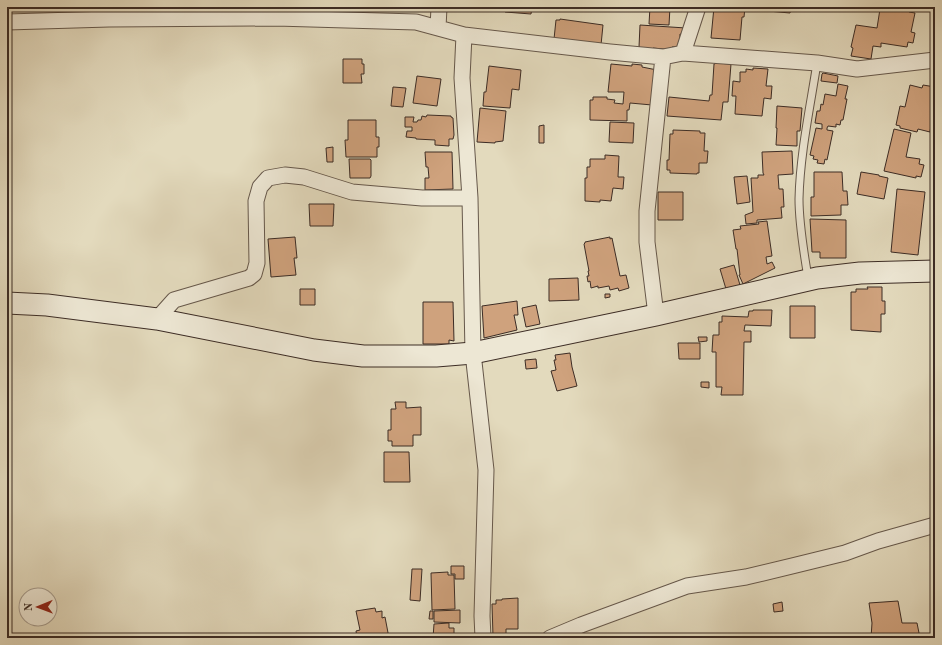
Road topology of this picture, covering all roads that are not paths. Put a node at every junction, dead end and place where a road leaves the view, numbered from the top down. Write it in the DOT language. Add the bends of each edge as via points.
graph roads {
  1 [pos="439,7"];
  2 [pos="698,7"];
  3 [pos="7,22"];
  4 [pos="438,28"];
  5 [pos="464,34"];
  6 [pos="683,53"];
  7 [pos="663,57"];
  8 [pos="935,60"];
  9 [pos="817,63"];
  10 [pos="470,198"];
  11 [pos="935,271"];
  12 [pos="808,280"];
  13 [pos="7,303"];
  14 [pos="656,316"];
  15 [pos="157,319"];
  16 [pos="473,353"];
  17 [pos="935,525"];
  18 [pos="483,638"];
  19 [pos="550,638"];
  1 -- 4 [label="street"];
  2 -- 6 [label="street"];
  3 -- 4 [label="street" via="276,18 416,22"];
  4 -- 5 [label="street"];
  5 -- 7 [label="street"];
  5 -- 10 [label="street" via="462,78"];
  6 -- 7 [label="street"];
  6 -- 9 [label="street"];
  7 -- 14 [label="street" via="647,211 647,242"];
  8 -- 9 [label="street" via="857,69"];
  9 -- 12 [label="lane" via="799,200"];
  10 -- 15 [label="street" via="422,198 352,192 304,177 285,175 268,178 260,187 256,201 257,263 254,274 249,278 174,300"];
  10 -- 16 [label="street"];
  11 -- 12 [label="street" via="860,272"];
  12 -- 14 [label="street"];
  13 -- 15 [label="street" via="47,305"];
  14 -- 16 [label="street"];
  15 -- 16 [label="street" via="314,350 363,356"];
  16 -- 18 [label="street" via="486,470"];
  17 -- 19 [label="street" via="845,553 746,577 687,586"];
}
